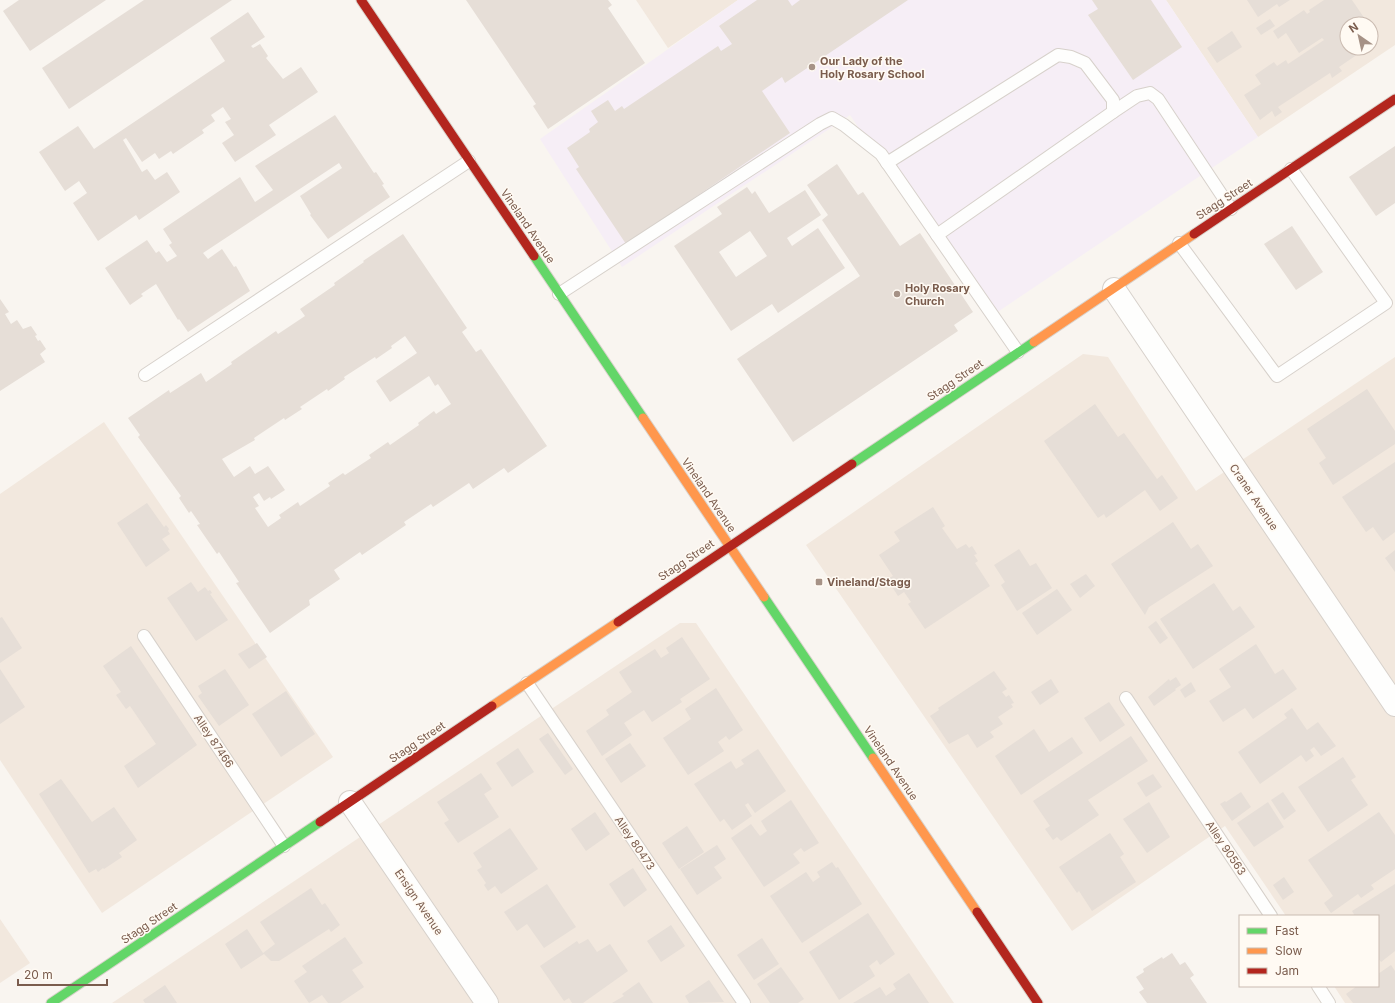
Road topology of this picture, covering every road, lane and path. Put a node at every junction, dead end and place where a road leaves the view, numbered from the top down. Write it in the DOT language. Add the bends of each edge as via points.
graph roads {
  1 [pos="361,0"];
  2 [pos="1395,99"];
  3 [pos="1113,112"];
  4 [pos="469,161"];
  5 [pos="887,163"];
  6 [pos="1291,169"];
  7 [pos="1231,209"];
  8 [pos="937,235"];
  9 [pos="1179,243"];
  10 [pos="1114,289"];
  11 [pos="560,294"];
  12 [pos="1018,352"];
  13 [pos="145,375"];
  14 [pos="729,546"];
  15 [pos="144,636"];
  16 [pos="527,683"];
  17 [pos="1126,698"];
  18 [pos="1395,705"];
  19 [pos="350,802"];
  20 [pos="284,846"];
  21 [pos="1270,915"];
  22 [pos="1319,987"];
  23 [pos="51,1003"];
  24 [pos="487,1003"];
  25 [pos="744,1003"];
  26 [pos="1038,1003"];
  27 [pos="1329,1003"];
  1 -- 4 [label="street, Vineland Avenue"];
  2 -- 6 [label="street, Stagg Street"];
  3 -- 5 [label="lane" via="1113,100 1085,63 1058,55"];
  3 -- 7 [label="lane" via="1137,96 1150,93 1158,99"];
  3 -- 8 [label="lane"];
  4 -- 11 [label="street, Vineland Avenue"];
  4 -- 13 [label="lane"];
  5 -- 8 [label="lane"];
  5 -- 11 [label="lane" via="881,154 844,124 832,118"];
  6 -- 7 [label="street, Stagg Street"];
  6 -- 9 [label="lane" via="1386,303 1277,376"];
  7 -- 9 [label="street, Stagg Street"];
  8 -- 12 [label="lane"];
  9 -- 10 [label="street, Stagg Street"];
  10 -- 12 [label="street, Stagg Street"];
  10 -- 18 [label="street, Craner Avenue"];
  11 -- 14 [label="street, Vineland Avenue"];
  12 -- 14 [label="street, Stagg Street"];
  14 -- 16 [label="street, Stagg Street"];
  14 -- 26 [label="street, Vineland Avenue"];
  15 -- 20 [label="lane, Alley 87466"];
  16 -- 19 [label="street, Stagg Street"];
  16 -- 25 [label="lane, Alley 80473"];
  17 -- 21 [label="lane, Alley 90563"];
  19 -- 20 [label="street, Stagg Street"];
  19 -- 24 [label="street, Ensign Avenue"];
  20 -- 23 [label="street, Stagg Street"];
  22 -- 27 [label="lane"];
}
